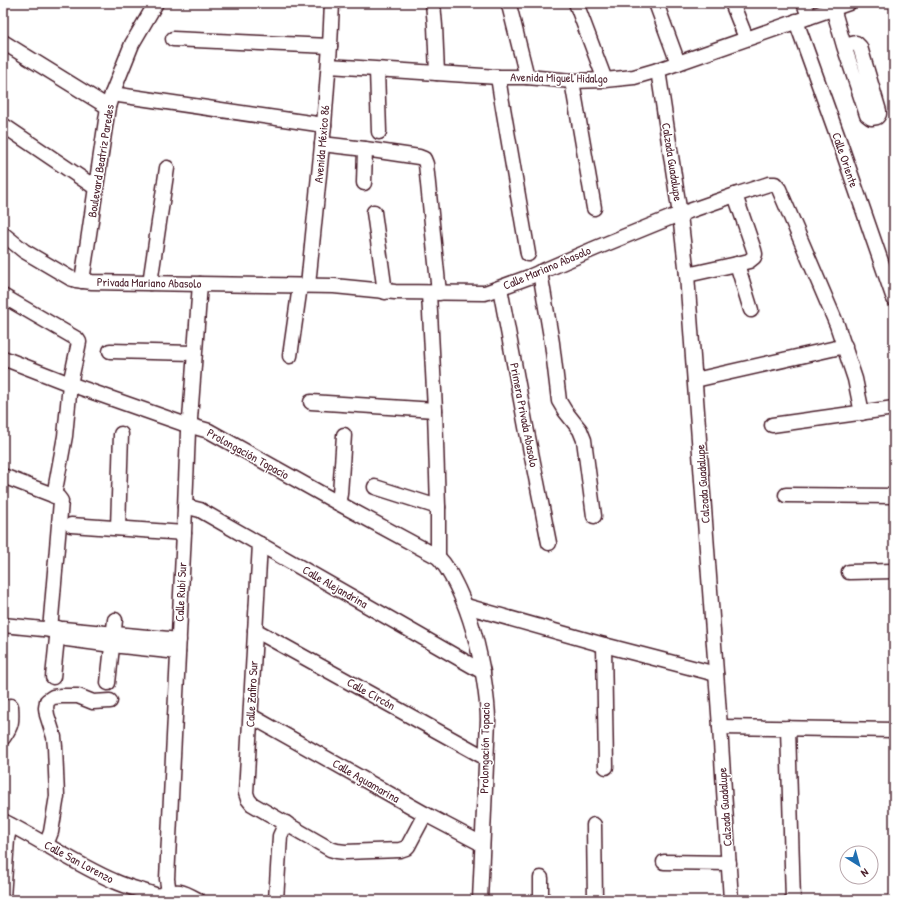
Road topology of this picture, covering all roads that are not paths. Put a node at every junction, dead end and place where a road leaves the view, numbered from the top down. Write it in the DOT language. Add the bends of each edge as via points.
graph roads {
  1 [pos="156,3"];
  2 [pos="332,3"];
  3 [pos="432,3"];
  4 [pos="576,3"];
  5 [pos="656,3"];
  6 [pos="732,3"];
  7 [pos="804,3"];
  8 [pos="849,3"];
  9 [pos="509,5"];
  10 [pos="833,8"];
  11 [pos="809,17"];
  12 [pos="796,21"];
  13 [pos="746,38"];
  14 [pos="173,39"];
  15 [pos="3,42"];
  16 [pos="330,46"];
  17 [pos="844,46"];
  18 [pos="678,63"];
  19 [pos="329,66"];
  20 [pos="377,70"];
  21 [pos="658,70"];
  22 [pos="437,73"];
  23 [pos="498,77"];
  24 [pos="527,77"];
  25 [pos="605,80"];
  26 [pos="572,81"];
  27 [pos="110,100"];
  28 [pos="3,125"];
  29 [pos="324,125"];
  30 [pos="379,132"];
  31 [pos="322,144"];
  32 [pos="364,149"];
  33 [pos="167,168"];
  34 [pos="364,183"];
  35 [pos="96,188"];
  36 [pos="734,195"];
  37 [pos="594,208"];
  38 [pos="374,212"];
  39 [pos="680,215"];
  40 [pos="3,234"];
  41 [pos="528,254"];
  42 [pos="737,264"];
  43 [pos="540,272"];
  44 [pos="687,275"];
  45 [pos="82,280"];
  46 [pos="150,283"];
  47 [pos="200,284"];
  48 [pos="304,286"];
  49 [pos="500,288"];
  50 [pos="384,292"];
  51 [pos="434,293"];
  52 [pos="3,296"];
  53 [pos="894,299"];
  54 [pos="751,310"];
  55 [pos="845,346"];
  56 [pos="110,350"];
  57 [pos="194,354"];
  58 [pos="290,356"];
  59 [pos="3,358"];
  60 [pos="695,380"];
  61 [pos="70,384"];
  62 [pos="311,402"];
  63 [pos="894,408"];
  64 [pos="435,410"];
  65 [pos="862,413"];
  66 [pos="189,425"];
  67 [pos="772,425"];
  68 [pos="121,434"];
  69 [pos="344,435"];
  70 [pos="3,476"];
  71 [pos="3,479"];
  72 [pos="375,487"];
  73 [pos="786,495"];
  74 [pos="54,496"];
  75 [pos="894,496"];
  76 [pos="338,503"];
  77 [pos="185,507"];
  78 [pos="438,507"];
  79 [pos="594,516"];
  80 [pos="71,525"];
  81 [pos="118,528"];
  82 [pos="184,533"];
  83 [pos="549,543"];
  84 [pos="260,544"];
  85 [pos="438,557"];
  86 [pos="894,571"];
  87 [pos="849,572"];
  88 [pos="466,606"];
  89 [pos="115,620"];
  90 [pos="3,625"];
  91 [pos="54,630"];
  92 [pos="255,630"];
  93 [pos="112,640"];
  94 [pos="604,645"];
  95 [pos="178,646"];
  96 [pos="482,672"];
  97 [pos="716,674"];
  98 [pos="53,677"];
  99 [pos="108,683"];
  100 [pos="110,701"];
  101 [pos="11,706"];
  102 [pos="251,716"];
  103 [pos="720,727"];
  104 [pos="788,728"];
  105 [pos="894,730"];
  106 [pos="3,738"];
  107 [pos="486,758"];
  108 [pos="606,767"];
  109 [pos="425,814"];
  110 [pos="6,823"];
  111 [pos="286,823"];
  112 [pos="594,825"];
  113 [pos="482,844"];
  114 [pos="46,845"];
  115 [pos="664,862"];
  116 [pos="729,863"];
  117 [pos="541,878"];
  118 [pos="166,897"];
  119 [pos="3,898"];
  120 [pos="198,900"];
  121 [pos="276,900"];
  122 [pos="480,900"];
  123 [pos="541,900"];
  124 [pos="595,900"];
  125 [pos="731,900"];
  126 [pos="793,900"];
  1 -- 27 [label="street, Boulevard Beatriz Paredes" via="132,44"];
  2 -- 16 [label="street, Avenida México 86"];
  3 -- 22 [label="street"];
  4 -- 25 [label="street"];
  5 -- 18 [label="street"];
  6 -- 13 [label="street"];
  7 -- 11 [label="street"];
  8 -- 10 [label="street, Avenida Miguel Hidalgo"];
  9 -- 24 [label="street"];
  10 -- 11 [label="street, Avenida Miguel Hidalgo"];
  10 -- 17 [label="street"];
  11 -- 12 [label="street, Avenida Miguel Hidalgo"];
  12 -- 13 [label="street, Avenida Miguel Hidalgo"];
  12 -- 53 [label="street, Calle Oriente"];
  13 -- 18 [label="street, Avenida Miguel Hidalgo"];
  14 -- 16 [label="street"];
  15 -- 27 [label="street"];
  16 -- 19 [label="street, Avenida México 86"];
  17 -- 17 [label="street" via="867,115 871,118 876,117 879,111 860,47 856,43"];
  18 -- 21 [label="street, Avenida Miguel Hidalgo"];
  19 -- 20 [label="street, Avenida Miguel Hidalgo"];
  19 -- 29 [label="street, Avenida México 86"];
  20 -- 22 [label="street, Avenida Miguel Hidalgo"];
  20 -- 30 [label="street"];
  21 -- 25 [label="street, Avenida Miguel Hidalgo" via="634,77"];
  21 -- 39 [label="street, Calzada Guadalupe"];
  22 -- 23 [label="street, Avenida Miguel Hidalgo"];
  23 -- 24 [label="street, Avenida Miguel Hidalgo"];
  23 -- 41 [label="street"];
  24 -- 26 [label="street, Avenida Miguel Hidalgo"];
  25 -- 26 [label="street, Avenida Miguel Hidalgo"];
  26 -- 37 [label="street"];
  27 -- 29 [label="street"];
  27 -- 35 [label="street, Boulevard Beatriz Paredes"];
  28 -- 35 [label="street"];
  29 -- 31 [label="street, Avenida México 86"];
  31 -- 32 [label="street"];
  31 -- 48 [label="street, Avenida México 86"];
  32 -- 34 [label="street"];
  32 -- 51 [label="street" via="419,157 425,162"];
  33 -- 46 [label="street"];
  35 -- 45 [label="street, Boulevard Beatriz Paredes"];
  36 -- 39 [label="street, Calle Mariano Abasolo"];
  36 -- 42 [label="street" via="755,254 749,261"];
  36 -- 55 [label="street, Calle Mariano Abasolo" via="769,184 775,184 779,188"];
  38 -- 50 [label="street"];
  39 -- 43 [label="street, Calle Mariano Abasolo"];
  39 -- 44 [label="street, Calzada Guadalupe"];
  40 -- 45 [label="street, Privada Mariano Abasolo" via="24,251 70,278"];
  42 -- 44 [label="street"];
  42 -- 54 [label="street"];
  43 -- 49 [label="street, Calle Mariano Abasolo"];
  43 -- 79 [label="street" via="559,401 580,430 584,440"];
  44 -- 60 [label="street, Calzada Guadalupe"];
  45 -- 46 [label="street, Privada Mariano Abasolo"];
  46 -- 47 [label="street, Privada Mariano Abasolo"];
  47 -- 48 [label="street, Privada Mariano Abasolo"];
  47 -- 57 [label="street, Calle Rubí Sur"];
  48 -- 50 [label="street, Calle Mariano Abasolo" via="354,287"];
  48 -- 58 [label="street, Avenida México 86"];
  49 -- 51 [label="street, Calle Mariano Abasolo" via="482,293"];
  49 -- 83 [label="street, Primera Privada Abasolo"];
  50 -- 51 [label="street, Calle Mariano Abasolo"];
  51 -- 64 [label="street"];
  52 -- 61 [label="street" via="77,339 79,342"];
  55 -- 60 [label="street"];
  55 -- 65 [label="street"];
  56 -- 57 [label="street"];
  57 -- 66 [label="street, Calle Rubí Sur"];
  59 -- 61 [label="street, Prolongación Topacio"];
  60 -- 97 [label="street, Calzada Guadalupe"];
  61 -- 66 [label="street, Prolongación Topacio"];
  61 -- 74 [label="street" via="64,442"];
  62 -- 64 [label="street"];
  63 -- 65 [label="street"];
  64 -- 78 [label="street"];
  65 -- 67 [label="street"];
  66 -- 76 [label="street, Prolongación Topacio" via="209,431"];
  66 -- 77 [label="street, Calle Rubí Sur"];
  68 -- 81 [label="street"];
  69 -- 76 [label="street"];
  70 -- 71 [label="street"];
  70 -- 74 [label="street"];
  72 -- 78 [label="street"];
  73 -- 75 [label="street"];
  74 -- 91 [label="street" via="61,502"];
  76 -- 85 [label="street, Prolongación Topacio"];
  77 -- 82 [label="street, Calle Rubí Sur"];
  77 -- 84 [label="street, Calle Alejandrina" via="200,510"];
  78 -- 85 [label="street"];
  80 -- 81 [label="street"];
  81 -- 82 [label="street"];
  82 -- 95 [label="street, Calle Rubí Sur"];
  84 -- 92 [label="street, Calle Zafiro Sur"];
  84 -- 96 [label="street, Calle Alejandrina"];
  85 -- 88 [label="street, Prolongación Topacio" via="451,574"];
  86 -- 87 [label="street"];
  88 -- 94 [label="street"];
  88 -- 96 [label="street, Prolongación Topacio" via="478,643"];
  89 -- 93 [label="street"];
  90 -- 91 [label="street"];
  91 -- 93 [label="street"];
  91 -- 98 [label="street"];
  92 -- 102 [label="street, Calle Zafiro Sur"];
  92 -- 107 [label="street, Calle Circón"];
  93 -- 95 [label="street"];
  93 -- 99 [label="street"];
  94 -- 97 [label="street"];
  94 -- 108 [label="street"];
  95 -- 118 [label="street, Calle Rubí Sur"];
  96 -- 107 [label="street, Prolongación Topacio" via="488,710"];
  97 -- 103 [label="street, Calzada Guadalupe"];
  100 -- 114 [label="street" via="93,702 78,696 61,696 47,701 47,715 54,737 57,796 51,832"];
  101 -- 106 [label="street" via="11,725"];
  102 -- 109 [label="street, Calle Aguamarina"];
  102 -- 111 [label="street, Calle Zafiro Sur" via="246,796 252,804"];
  103 -- 104 [label="street"];
  103 -- 116 [label="street, Calzada Guadalupe"];
  104 -- 105 [label="street"];
  104 -- 126 [label="street"];
  107 -- 113 [label="street, Prolongación Topacio"];
  109 -- 111 [label="street, Calle Zafiro Sur" via="408,846 400,850 338,851 330,849"];
  109 -- 113 [label="street, Calle Aguamarina"];
  110 -- 114 [label="street, Calle San Lorenzo"];
  110 -- 119 [label="street"];
  111 -- 121 [label="street" via="280,836"];
  112 -- 124 [label="street"];
  113 -- 122 [label="street, Prolongación Topacio"];
  114 -- 118 [label="street, Calle San Lorenzo" via="114,881 133,889"];
  115 -- 116 [label="street"];
  116 -- 125 [label="street, Calzada Guadalupe"];
  117 -- 123 [label="street"];
  118 -- 120 [label="street, Calle San Lorenzo" via="173,891 184,892"];
}
